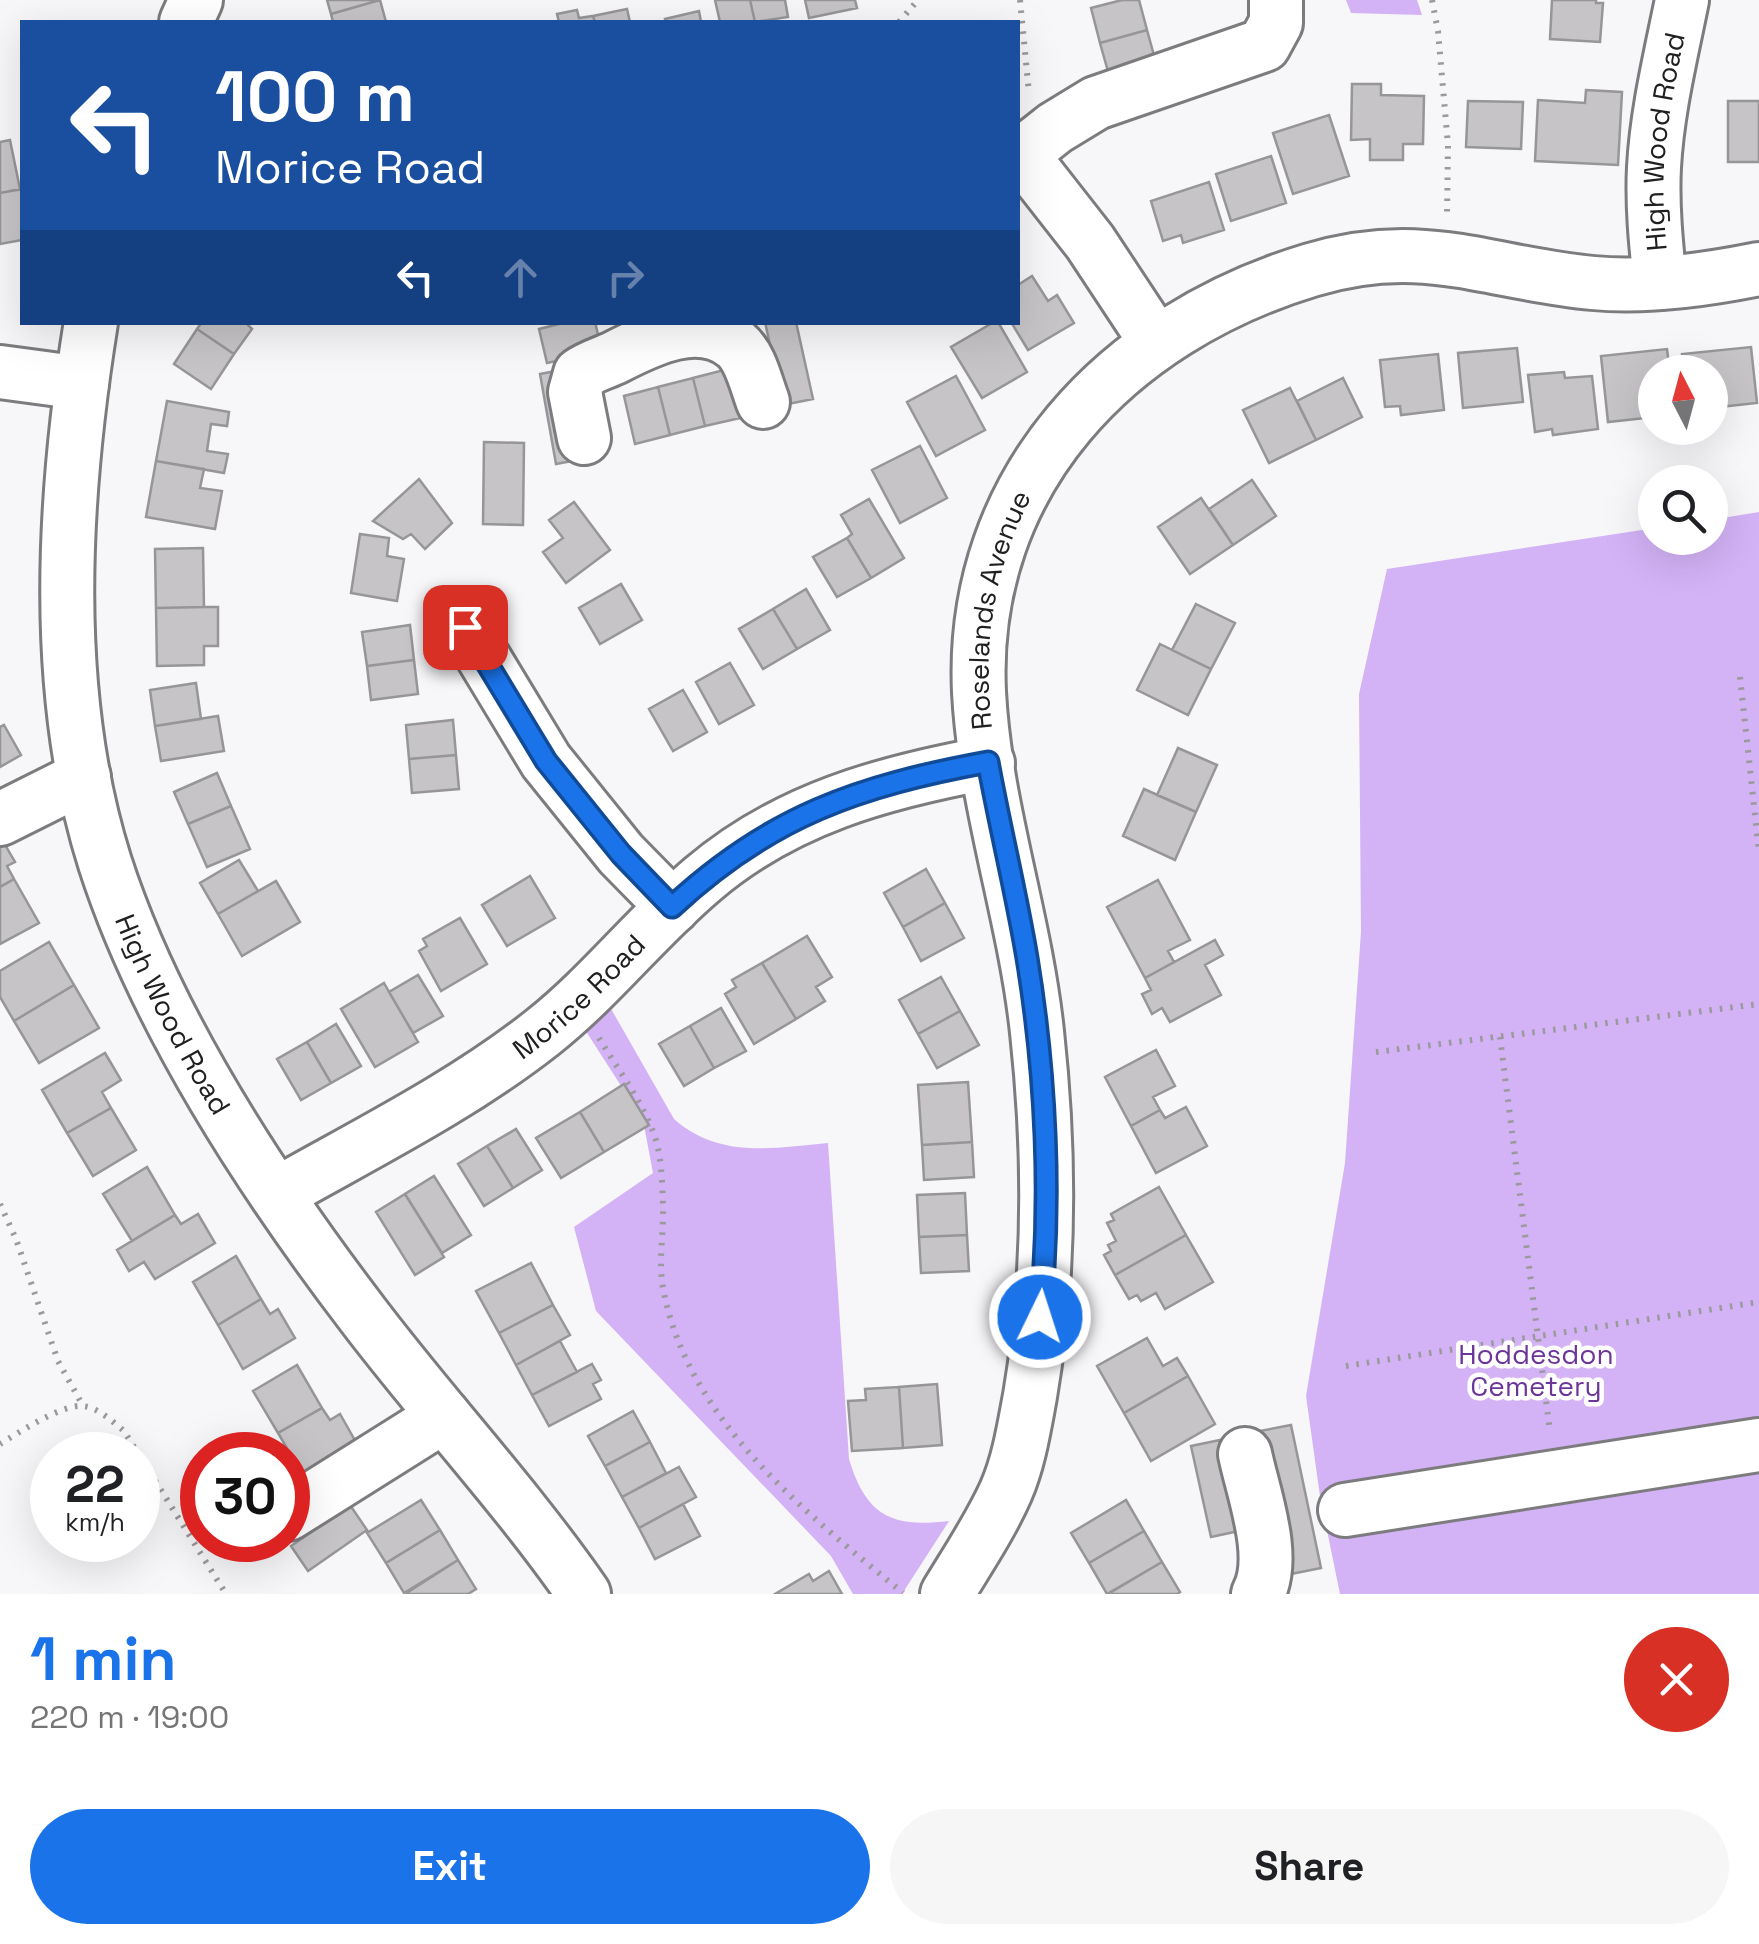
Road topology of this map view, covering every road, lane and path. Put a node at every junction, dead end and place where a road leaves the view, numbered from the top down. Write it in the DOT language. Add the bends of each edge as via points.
graph roads {
  1 [pos="918,0"];
  2 [pos="1020,0"];
  3 [pos="1276,0"];
  4 [pos="1432,0"];
  5 [pos="1682,0"];
  6 [pos="901,20"];
  7 [pos="1025,149"];
  8 [pos="1445,257"];
  9 [pos="1759,269"];
  10 [pos="1660,283"];
  11 [pos="92,325"];
  12 [pos="632,334"];
  13 [pos="1156,342"];
  14 [pos="0,372"];
  15 [pos="82,383"];
  16 [pos="763,402"];
  17 [pos="584,438"];
  18 [pos="465,627"];
  19 [pos="1740,677"];
  20 [pos="988,762"];
  21 [pos="84,777"];
  22 [pos="1756,803"];
  23 [pos="0,819"];
  24 [pos="1759,852"];
  25 [pos="672,907"];
  26 [pos="575,1004"];
  27 [pos="1759,1004"];
  28 [pos="1500,1036"];
  29 [pos="1376,1052"];
  30 [pos="278,1194"];
  31 [pos="0,1204"];
  32 [pos="1759,1302"];
  33 [pos="1536,1336"];
  34 [pos="1346,1366"];
  35 [pos="83,1406"];
  36 [pos="444,1416"];
  37 [pos="0,1444"];
  38 [pos="1759,1445"];
  39 [pos="1245,1454"];
  40 [pos="1557,1476"];
  41 [pos="310,1500"];
  42 [pos="1345,1510"];
  43 [pos="226,1594"];
  44 [pos="584,1594"];
  45 [pos="904,1594"];
  46 [pos="947,1594"];
  47 [pos="1258,1594"];
  1 -- 6 [label="path"];
  2 -- 7 [label="path"];
  3 -- 7 [label="street" via="1276,23 1264,45 1096,103"];
  4 -- 8 [label="path" via="1448,144"];
  5 -- 10 [label="street, High Wood Road" via="1654,167"];
  7 -- 13 [label="street"];
  8 -- 10 [label="street, Roselands Avenue" via="1594,284"];
  8 -- 13 [label="street, Roselands Avenue" via="1386,254 1317,268 1222,304"];
  9 -- 10 [label="street, Roselands Avenue"];
  11 -- 15 [label="street, High Wood Road"];
  12 -- 16 [label="street" via="725,338 746,357"];
  12 -- 17 [label="street" via="576,382"];
  13 -- 20 [label="street, Roselands Avenue" via="1107,380 1064,429 999,544 978,663"];
  14 -- 15 [label="street"];
  15 -- 21 [label="street, High Wood Road" via="72,463 68,609"];
  18 -- 25 [label="street" via="546,761"];
  19 -- 22 [label="path"];
  20 -- 25 [label="street, Morice Road" via="866,789 813,810 704,877"];
  20 -- 46 [label="street, Roselands Avenue" via="1037,1034 1043,1288 1021,1443 1006,1491"];
  21 -- 23 [label="street"];
  21 -- 30 [label="street, High Wood Road" via="134,942 186,1044"];
  22 -- 24 [label="path"];
  25 -- 26 [label="street, Morice Road"];
  26 -- 30 [label="street, Morice Road" via="488,1071"];
  26 -- 45 [label="path" via="656,1139 664,1292 698,1382 798,1503"];
  27 -- 28 [label="path"];
  28 -- 29 [label="path"];
  28 -- 33 [label="path"];
  30 -- 36 [label="street, High Wood Road"];
  31 -- 35 [label="path" via="58,1361"];
  32 -- 33 [label="path"];
  33 -- 34 [label="path"];
  33 -- 40 [label="path"];
  35 -- 37 [label="path"];
  35 -- 43 [label="path" via="124,1431"];
  36 -- 41 [label="street"];
  36 -- 44 [label="street, High Wood Road"];
  38 -- 40 [label="street"];
  39 -- 47 [label="street" via="1266,1553"];
  40 -- 42 [label="street"];
}
